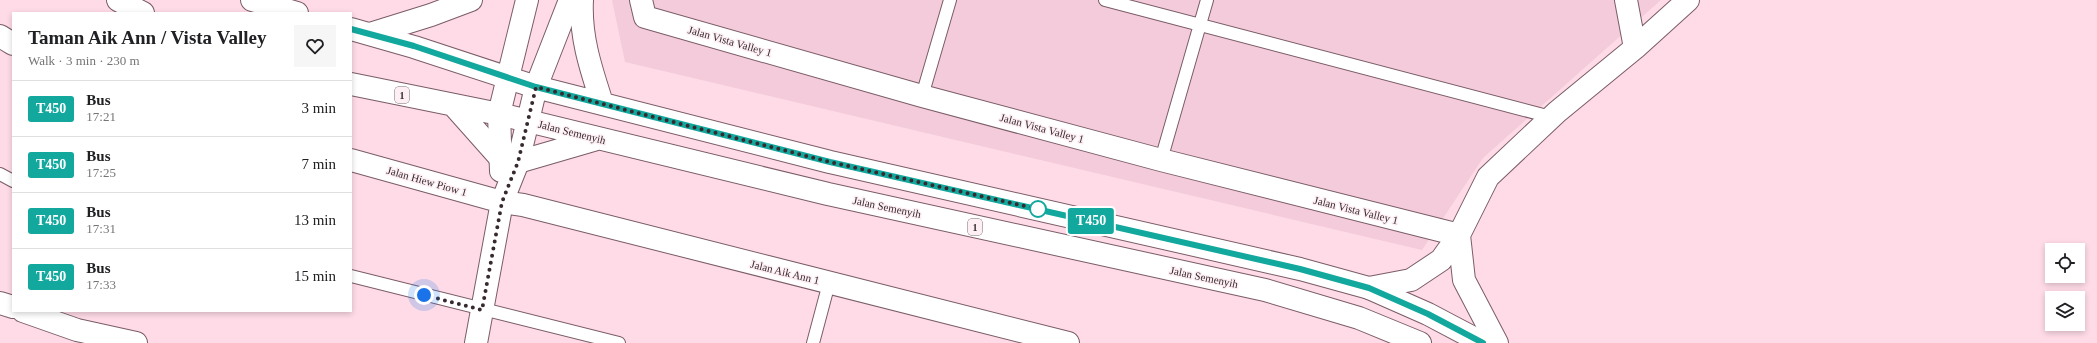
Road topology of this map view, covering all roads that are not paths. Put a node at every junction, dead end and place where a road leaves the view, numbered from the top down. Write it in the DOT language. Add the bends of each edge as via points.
graph roads {
  1 [pos="118,0"];
  2 [pos="252,0"];
  3 [pos="471,0"];
  4 [pos="527,0"];
  5 [pos="570,0"];
  6 [pos="582,0"];
  7 [pos="641,0"];
  8 [pos="950,0"];
  9 [pos="1105,0"];
  10 [pos="1207,0"];
  11 [pos="1626,0"];
  12 [pos="1688,0"];
  13 [pos="141,12"];
  14 [pos="294,12"];
  15 [pos="1200,24"];
  16 [pos="360,31"];
  17 [pos="0,36"];
  18 [pos="12,43"];
  19 [pos="1635,48"];
  20 [pos="507,78"];
  21 [pos="352,84"];
  22 [pos="536,87"];
  23 [pos="922,96"];
  24 [pos="602,103"];
  25 [pos="454,106"];
  26 [pos="499,114"];
  27 [pos="1551,118"];
  28 [pos="527,121"];
  29 [pos="598,139"];
  30 [pos="352,160"];
  31 [pos="1161,160"];
  32 [pos="510,161"];
  33 [pos="0,174"];
  34 [pos="12,180"];
  35 [pos="502,202"];
  36 [pos="1459,235"];
  37 [pos="352,276"];
  38 [pos="829,283"];
  39 [pos="1369,288"];
  40 [pos="0,303"];
  41 [pos="12,307"];
  42 [pos="482,310"];
  43 [pos="26,312"];
  44 [pos="76,336"];
  45 [pos="136,343"];
  46 [pos="476,343"];
  47 [pos="619,343"];
  48 [pos="813,343"];
  49 [pos="1068,343"];
  50 [pos="1420,343"];
  51 [pos="1483,343"];
  52 [pos="1497,343"];
  1 -- 13 [label="street"];
  2 -- 14 [label="street"];
  3 -- 16 [label="street" via="431,15"];
  4 -- 20 [label="street"];
  5 -- 22 [label="street"];
  6 -- 24 [label="street" via="581,21 588,58"];
  7 -- 23 [label="street, Jalan Vista Valley 1" via="645,17"];
  8 -- 23 [label="lane"];
  9 -- 15 [label="lane"];
  10 -- 15 [label="lane"];
  11 -- 19 [label="street"];
  12 -- 19 [label="street"];
  15 -- 27 [label="lane"];
  15 -- 31 [label="lane"];
  16 -- 20 [label="street" via="414,46"];
  17 -- 18 [label="street"];
  19 -- 27 [label="street"];
  20 -- 22 [label="street"];
  20 -- 26 [label="street"];
  21 -- 25 [label="street, Jalan Semenyih / 1"];
  22 -- 24 [label="street"];
  22 -- 28 [label="street"];
  23 -- 31 [label="street, Jalan Vista Valley 1"];
  24 -- 39 [label="street" via="830,162 1300,269"];
  25 -- 26 [label="street, Jalan Semenyih / 1"];
  25 -- 32 [label="street"];
  26 -- 28 [label="street, Jalan Semenyih / 1"];
  26 -- 32 [label="street"];
  27 -- 36 [label="street" via="1488,177"];
  28 -- 29 [label="street, Jalan Semenyih / 1"];
  28 -- 32 [label="street"];
  29 -- 32 [label="street"];
  29 -- 50 [label="street, Jalan Semenyih / 1" via="828,194 1265,290 1359,318"];
  30 -- 35 [label="street, Jalan Hiew Piow 1"];
  31 -- 36 [label="street, Jalan Vista Valley 1"];
  32 -- 35 [label="street"];
  33 -- 34 [label="lane"];
  35 -- 38 [label="street, Jalan Aik Ann 1" via="523,205"];
  35 -- 42 [label="street"];
  36 -- 39 [label="street" via="1441,260 1411,280"];
  36 -- 52 [label="street" via="1464,280"];
  37 -- 42 [label="lane"];
  38 -- 48 [label="lane"];
  38 -- 49 [label="street, Jalan Aik Ann 1"];
  39 -- 51 [label="street" via="1428,314"];
  40 -- 41 [label="street"];
  42 -- 46 [label="street"];
  42 -- 47 [label="lane"];
  43 -- 44 [label="street"];
  44 -- 45 [label="street"];
}
